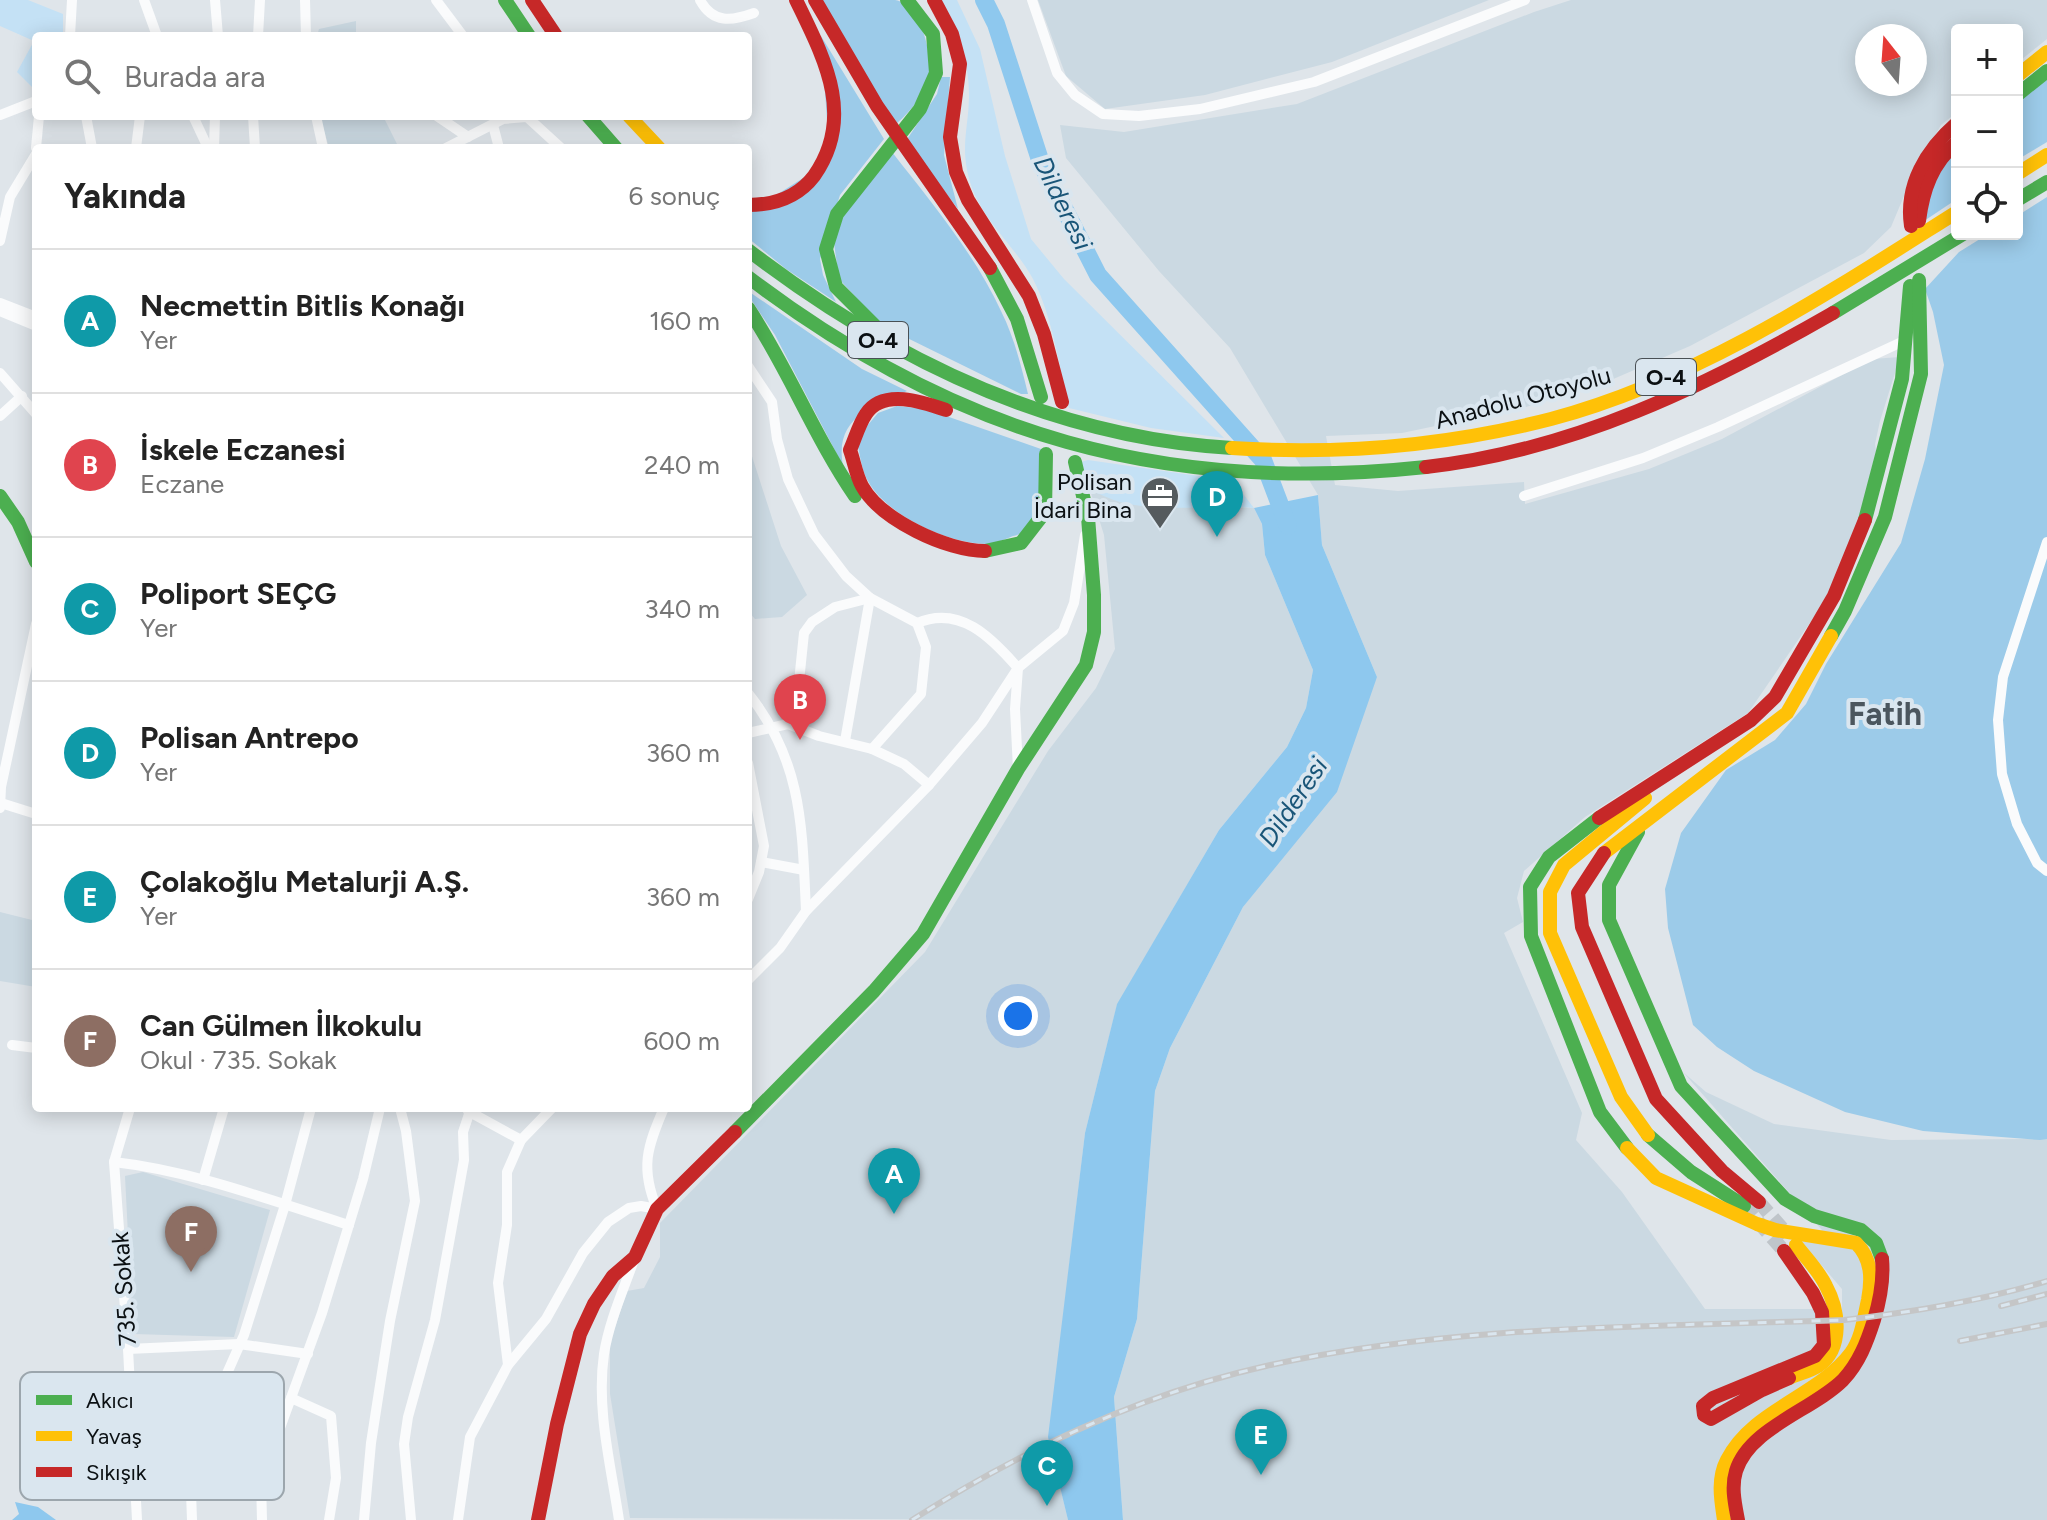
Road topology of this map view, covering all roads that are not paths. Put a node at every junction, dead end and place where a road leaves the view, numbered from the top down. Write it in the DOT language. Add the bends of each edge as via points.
graph roads {
  1 [pos="72,0"];
  2 [pos="144,0"];
  3 [pos="215,0"];
  4 [pos="260,0"];
  5 [pos="305,0"];
  6 [pos="436,0"];
  7 [pos="505,0"];
  8 [pos="532,0"];
  9 [pos="700,0"];
  10 [pos="796,0"];
  11 [pos="807,0"];
  12 [pos="815,0"];
  13 [pos="907,0"];
  14 [pos="934,0"];
  15 [pos="1032,0"];
  16 [pos="1525,0"];
  17 [pos="754,13"];
  18 [pos="70,32"];
  19 [pos="156,32"];
  20 [pos="218,32"];
  21 [pos="258,32"];
  22 [pos="306,32"];
  23 [pos="460,32"];
  24 [pos="526,32"];
  25 [pos="553,32"];
  26 [pos="2047,52"];
  27 [pos="2023,71"];
  28 [pos="2047,71"];
  29 [pos="2023,90"];
  30 [pos="32,103"];
  31 [pos="0,115"];
  32 [pos="39,120"];
  33 [pos="87,120"];
  34 [pos="140,120"];
  35 [pos="195,120"];
  36 [pos="214,120"];
  37 [pos="253,120"];
  38 [pos="317,120"];
  39 [pos="443,120"];
  40 [pos="501,120"];
  41 [pos="530,120"];
  42 [pos="592,120"];
  43 [pos="620,120"];
  44 [pos="633,120"];
  45 [pos="493,125"];
  46 [pos="1951,129"];
  47 [pos="468,137"];
  48 [pos="36,144"];
  49 [pos="91,144"];
  50 [pos="136,144"];
  51 [pos="209,144"];
  52 [pos="212,144"];
  53 [pos="255,144"];
  54 [pos="322,144"];
  55 [pos="454,144"];
  56 [pos="498,144"];
  57 [pos="557,144"];
  58 [pos="612,144"];
  59 [pos="641,144"];
  60 [pos="655,144"];
  61 [pos="1951,147"];
  62 [pos="2047,155"];
  63 [pos="32,161"];
  64 [pos="2023,170"];
  65 [pos="2047,182"];
  66 [pos="2023,196"];
  67 [pos="752,205"];
  68 [pos="1951,216"];
  69 [pos="1953,240"];
  70 [pos="0,241"];
  71 [pos="752,253"];
  72 [pos="752,280"];
  73 [pos="0,303"];
  74 [pos="0,311"];
  75 [pos="752,314"];
  76 [pos="32,315"];
  77 [pos="32,324"];
  78 [pos="1906,340"];
  79 [pos="752,372"];
  80 [pos="0,373"];
  81 [pos="22,396"];
  82 [pos="1032,398"];
  83 [pos="1062,402"];
  84 [pos="32,409"];
  85 [pos="0,416"];
  86 [pos="1022,429"];
  87 [pos="1075,462"];
  88 [pos="0,496"];
  89 [pos="1524,496"];
  90 [pos="1088,517"];
  91 [pos="2047,542"];
  92 [pos="32,553"];
  93 [pos="870,598"];
  94 [pos="917,623"];
  95 [pos="32,643"];
  96 [pos="1018,668"];
  97 [pos="752,698"];
  98 [pos="788,724"];
  99 [pos="773,727"];
  100 [pos="752,732"];
  101 [pos="845,741"];
  102 [pos="872,749"];
  103 [pos="1694,756"];
  104 [pos="1018,769"];
  105 [pos="752,784"];
  106 [pos="929,785"];
  107 [pos="0,805"];
  108 [pos="32,813"];
  109 [pos="1640,827"];
  110 [pos="761,862"];
  111 [pos="804,870"];
  112 [pos="2047,871"];
  113 [pos="752,888"];
  114 [pos="806,911"];
  115 [pos="752,976"];
  116 [pos="12,1045"];
  117 [pos="32,1048"];
  118 [pos="129,1112"];
  119 [pos="223,1112"];
  120 [pos="310,1112"];
  121 [pos="379,1112"];
  122 [pos="403,1112"];
  123 [pos="468,1112"];
  124 [pos="472,1112"];
  125 [pos="548,1112"];
  126 [pos="662,1112"];
  127 [pos="521,1140"];
  128 [pos="114,1162"];
  129 [pos="203,1180"];
  130 [pos="285,1205"];
  131 [pos="657,1209"];
  132 [pos="349,1225"];
  133 [pos="1790,1248"];
  134 [pos="635,1257"];
  135 [pos="1876,1290"];
  136 [pos="239,1344"];
  137 [pos="1830,1344"];
  138 [pos="128,1349"];
  139 [pos="308,1354"];
  140 [pos="508,1365"];
  141 [pos="129,1372"];
  142 [pos="227,1372"];
  143 [pos="291,1398"];
  144 [pos="284,1417"];
  145 [pos="1725,1482"];
  146 [pos="136,1500"];
  147 [pos="191,1500"];
  148 [pos="262,1500"];
  149 [pos="137,1520"];
  150 [pos="192,1520"];
  151 [pos="262,1520"];
  152 [pos="329,1520"];
  153 [pos="364,1520"];
  154 [pos="411,1520"];
  155 [pos="458,1520"];
  156 [pos="538,1520"];
  157 [pos="619,1520"];
  158 [pos="1724,1520"];
  159 [pos="1738,1520"];
  1 -- 18 [label="street"];
  2 -- 19 [label="street"];
  3 -- 20 [label="street"];
  4 -- 21 [label="street"];
  5 -- 22 [label="street"];
  6 -- 23 [label="street"];
  7 -- 24 [label="main road"];
  8 -- 25 [label="main road"];
  9 -- 17 [label="street" via="719,18 734,20"];
  10 -- 67 [label="main road" via="833,90 833,137 826,159 806,186 771,204"];
  11 -- 82 [label="main road" via="865,102 988,277 1016,333"];
  12 -- 82 [label="main road" via="871,100 1009,300 1023,333"];
  13 -- 82 [label="main road" via="934,36 935,78 926,101 830,227 826,246 835,284 858,314 880,330"];
  14 -- 83 [label="main road" via="960,64 950,137 956,172 1029,296"];
  15 -- 16 [label="street" via="1057,73 1075,95 1103,114 1139,116 1200,109 1314,82"];
  26 -- 27 [label="main road"];
  28 -- 29 [label="main road"];
  30 -- 31 [label="street"];
  32 -- 48 [label="street"];
  33 -- 49 [label="street"];
  34 -- 50 [label="street"];
  35 -- 51 [label="street"];
  36 -- 52 [label="street"];
  37 -- 53 [label="street"];
  38 -- 54 [label="street"];
  39 -- 47 [label="street"];
  40 -- 45 [label="street"];
  41 -- 57 [label="street"];
  42 -- 58 [label="main road"];
  43 -- 59 [label="main road"];
  44 -- 60 [label="main road"];
  45 -- 47 [label="street"];
  45 -- 56 [label="street"];
  46 -- 61 [label="main road" via="1932,149 1916,181 1908,203 1915,224 1923,190"];
  47 -- 55 [label="street"];
  62 -- 64 [label="main road"];
  63 -- 70 [label="street" via="10,197"];
  65 -- 66 [label="main road"];
  68 -- 82 [label="main road, Anadolu Otoyolu / O-4" via="1746,339 1633,391 1578,411 1428,445 1270,452 1183,445 1112,431"];
  69 -- 86 [label="main road, Anadolu Otoyolu / O-4" via="1790,340 1679,395 1543,444 1462,462 1355,473 1274,474 1101,451"];
  71 -- 82 [label="main road, O-4" via="868,334 961,382"];
  72 -- 86 [label="main road, O-4" via="805,321 871,361"];
  73 -- 76 [label="street"];
  74 -- 77 [label="street"];
  75 -- 86 [label="main road" via="790,376 833,467 857,499 929,549 987,564 1031,550 1053,523 1058,506 1050,455 1049,504 1041,520 1016,545 975,553 915,532 865,493 852,472 848,449 867,412 902,398"];
  78 -- 89 [label="street" via="1656,453"];
  78 -- 103 [label="main road" via="1902,379 1869,511 1834,596 1775,697 1751,720"];
  78 -- 109 [label="main road" via="1914,283 1921,374 1885,517 1845,611 1787,713"];
  79 -- 93 [label="street" via="772,402 788,479 814,534"];
  80 -- 81 [label="street"];
  81 -- 84 [label="street"];
  81 -- 85 [label="street"];
  87 -- 90 [label="main road"];
  88 -- 92 [label="main road"];
  90 -- 96 [label="street" via="1074,603 1063,631"];
  90 -- 104 [label="main road" via="1094,632 1086,665"];
  91 -- 112 [label="street" via="2003,677 1998,720 2002,774 2017,824 2037,863"];
  93 -- 94 [label="street"];
  93 -- 98 [label="street" via="835,607 804,633 797,701"];
  93 -- 101 [label="street"];
  94 -- 96 [label="street" via="946,616 967,622"];
  94 -- 102 [label="street" via="926,647 921,694"];
  95 -- 107 [label="street"];
  96 -- 104 [label="street"];
  96 -- 106 [label="street" via="982,723"];
  97 -- 99 [label="street"];
  98 -- 99 [label="street"];
  98 -- 101 [label="street"];
  99 -- 100 [label="street"];
  99 -- 111 [label="street" via="798,799"];
  101 -- 102 [label="street"];
  102 -- 106 [label="street" via="904,764"];
  103 -- 109 [label="main road" via="1564,865 1550,892 1550,933 1633,1118 1672,1160 1752,1204 1656,1099 1582,927 1578,893 1600,856"];
  103 -- 135 [label="main road" via="1549,857 1530,887 1531,936 1600,1112 1656,1178 1757,1224 1856,1243 1866,1251"];
  104 -- 131 [label="main road" via="923,934 874,991"];
  105 -- 110 [label="street" via="764,846"];
  106 -- 114 [label="street"];
  107 -- 108 [label="street"];
  109 -- 135 [label="main road" via="1609,885 1609,920 1681,1086 1785,1199 1805,1213 1855,1225 1877,1243 1881,1255"];
  110 -- 111 [label="street"];
  110 -- 113 [label="street"];
  111 -- 114 [label="street"];
  114 -- 115 [label="street"];
  116 -- 117 [label="street"];
  118 -- 128 [label="street, 735. Sokak"];
  119 -- 129 [label="street"];
  120 -- 130 [label="street"];
  121 -- 132 [label="street"];
  122 -- 153 [label="street" via="415,1201 390,1321"];
  123 -- 154 [label="street" via="435,1320 404,1444"];
  124 -- 127 [label="street"];
  125 -- 127 [label="street"];
  126 -- 131 [label="street" via="646,1166"];
  127 -- 140 [label="street" via="507,1172 507,1225 498,1283"];
  128 -- 129 [label="street"];
  128 -- 138 [label="street, 735. Sokak"];
  129 -- 130 [label="street"];
  130 -- 132 [label="street"];
  130 -- 136 [label="street"];
  131 -- 134 [label="main road"];
  131 -- 140 [label="street" via="629,1208 608,1222 583,1253 546,1319"];
  132 -- 139 [label="street"];
  133 -- 137 [label="main road" via="1813,1293 1829,1311"];
  134 -- 156 [label="main road" via="613,1276 580,1334"];
  134 -- 157 [label="street" via="608,1338 601,1389"];
  135 -- 145 [label="main road" via="1854,1350 1829,1378 1749,1429 1725,1459"];
  136 -- 138 [label="street"];
  136 -- 139 [label="street"];
  136 -- 142 [label="street"];
  137 -- 137 [label="main road" via="1805,1361 1713,1398 1703,1406 1704,1415 1711,1419 1818,1366 1832,1352"];
  138 -- 141 [label="street, 735. Sokak"];
  139 -- 143 [label="street"];
  140 -- 155 [label="street" via="470,1437"];
  143 -- 144 [label="street"];
  143 -- 152 [label="street" via="331,1416 336,1478"];
  145 -- 158 [label="main road"];
  145 -- 159 [label="main road"];
  146 -- 149 [label="street, 735. Sokak"];
  147 -- 150 [label="street"];
  148 -- 151 [label="street"];
}
